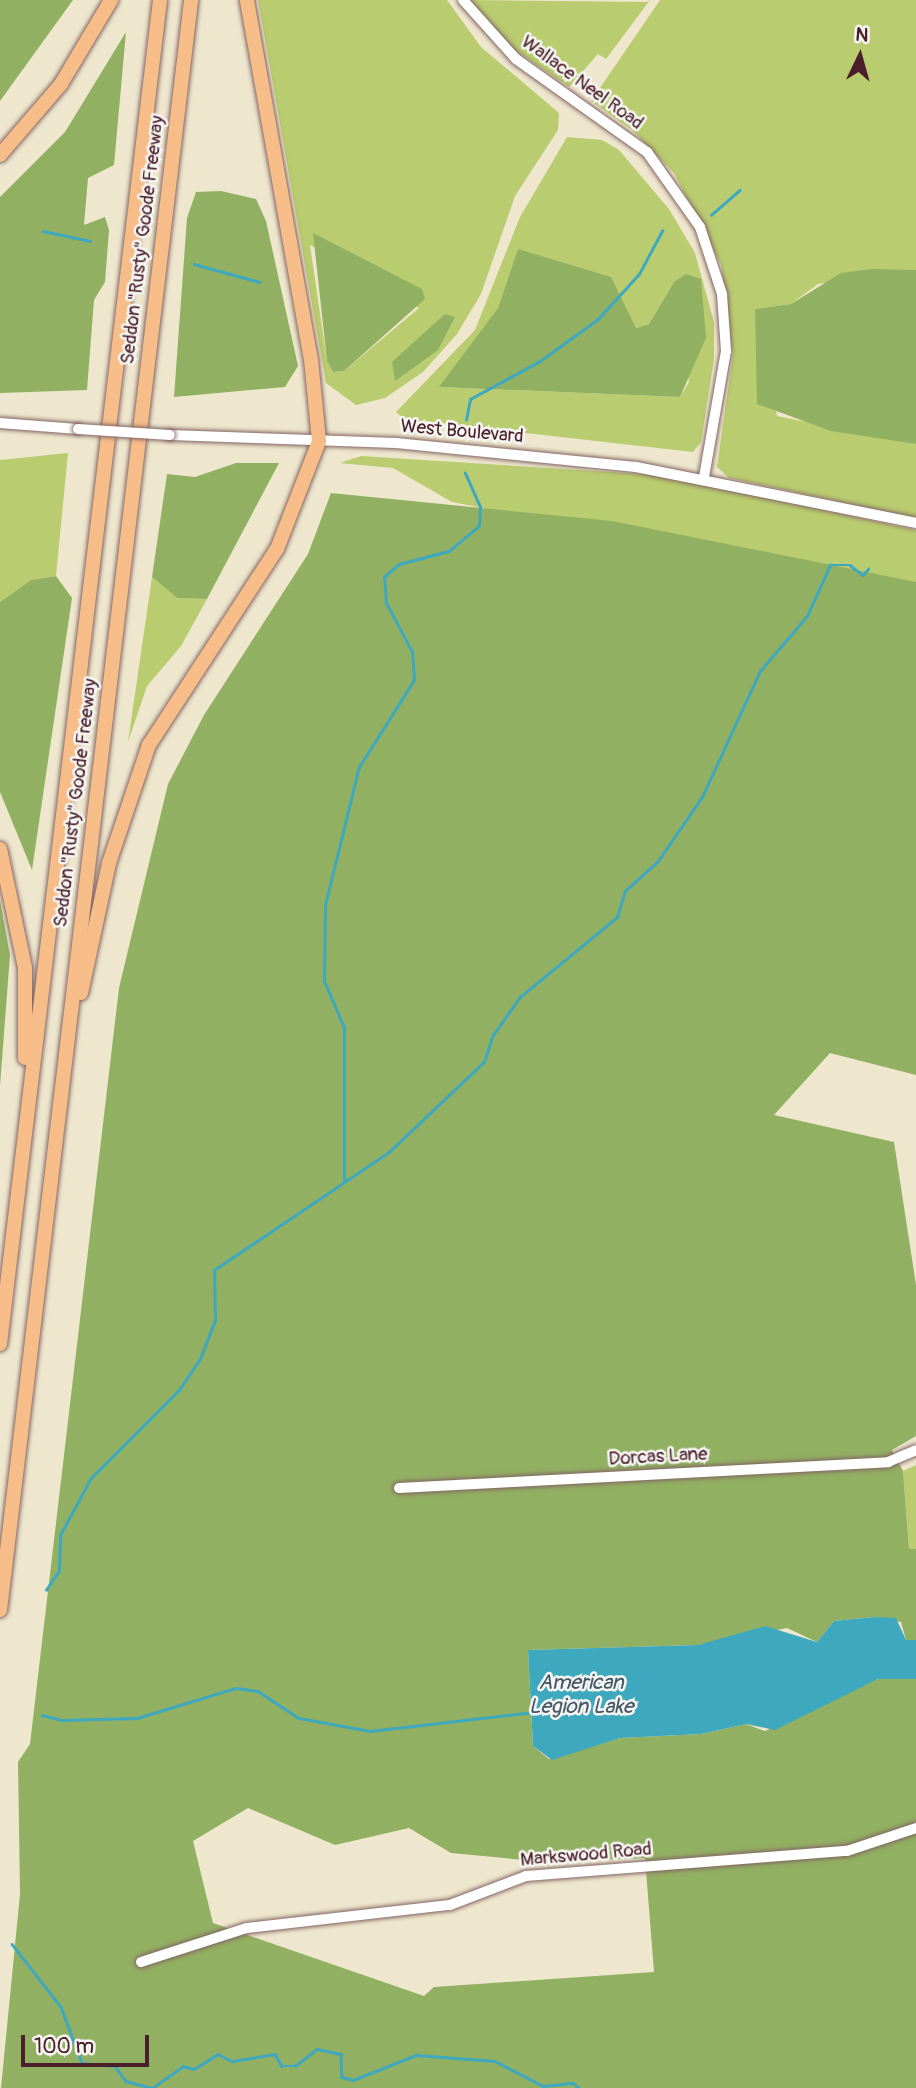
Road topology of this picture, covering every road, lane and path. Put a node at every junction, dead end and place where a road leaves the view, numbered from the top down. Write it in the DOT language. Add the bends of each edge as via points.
graph roads {
  1 [pos="111,0"];
  2 [pos="160,0"];
  3 [pos="191,0"];
  4 [pos="247,0"];
  5 [pos="463,0"];
  6 [pos="0,155"];
  7 [pos="0,423"];
  8 [pos="318,441"];
  9 [pos="705,477"];
  10 [pos="916,523"];
  11 [pos="0,849"];
  12 [pos="66,1056"];
  13 [pos="20,1174"];
  14 [pos="0,1344"];
  15 [pos="916,1450"];
  16 [pos="399,1488"];
  17 [pos="0,1611"];
  18 [pos="916,1828"];
  19 [pos="141,1962"];
  1 -- 6 [label="highway" via="61,84"];
  2 -- 13 [label="highway, Seddon \"Rusty\" Goode Freeway"];
  3 -- 12 [label="highway, Seddon \"Rusty\" Goode Freeway"];
  4 -- 8 [label="highway" via="313,373"];
  5 -- 9 [label="street, Wallace Neel Road" via="516,58 647,152 700,227 722,294 726,351"];
  7 -- 8 [label="street, West Boulevard, bridge"];
  8 -- 9 [label="street, West Boulevard" via="409,444"];
  8 -- 12 [label="highway" via="277,550 149,746 109,863"];
  9 -- 10 [label="street, West Boulevard"];
  11 -- 13 [label="highway" via="18,920 28,1009"];
  12 -- 17 [label="highway, Seddon \"Rusty\" Goode Freeway"];
  13 -- 14 [label="highway, Seddon \"Rusty\" Goode Freeway"];
  15 -- 16 [label="street, Dorcas Lane" via="888,1462"];
  18 -- 19 [label="street, Markswood Road" via="847,1851 526,1876 450,1905 247,1928"];
}
